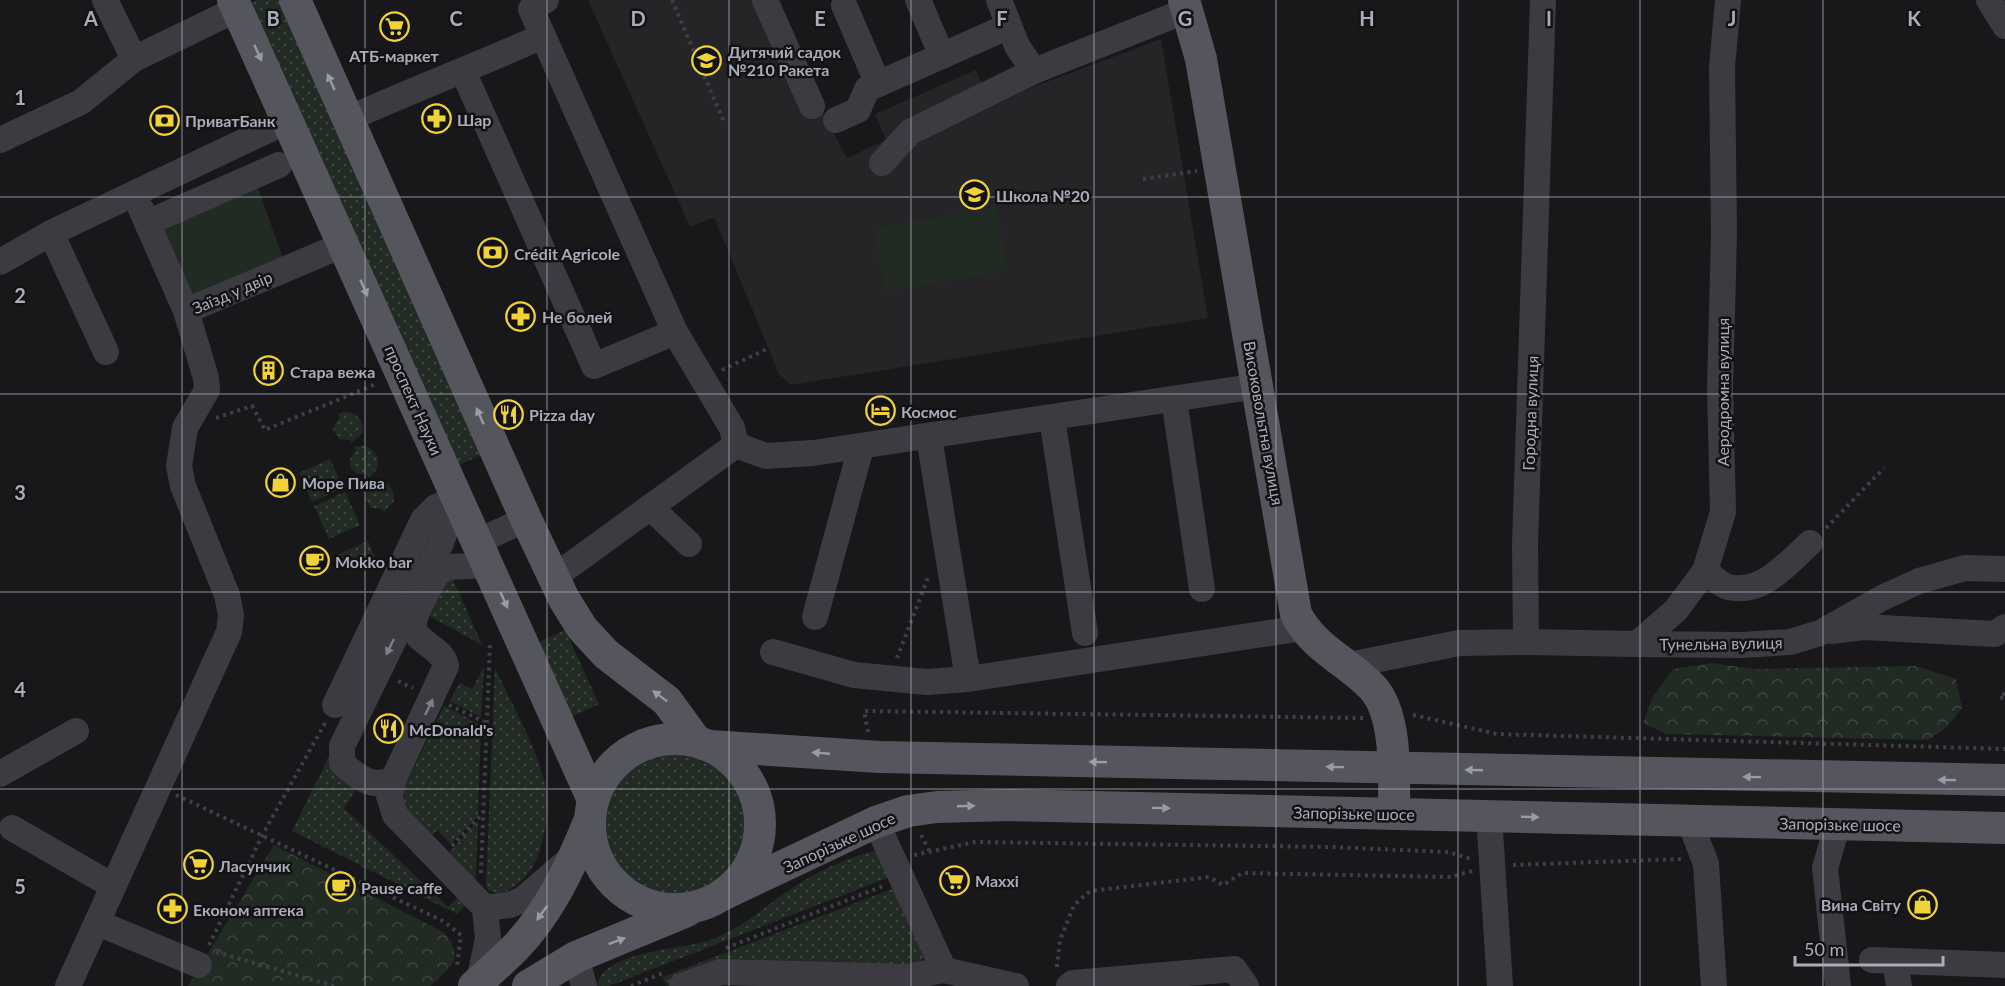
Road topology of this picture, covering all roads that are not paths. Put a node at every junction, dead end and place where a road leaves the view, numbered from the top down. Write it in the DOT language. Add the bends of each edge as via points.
graph roads {
  1 [pos="105,0"];
  2 [pos="295,0"];
  3 [pos="546,0"];
  4 [pos="765,0"];
  5 [pos="918,0"];
  6 [pos="999,0"];
  7 [pos="1543,0"];
  8 [pos="1728,0"];
  9 [pos="1989,0"];
  10 [pos="235,4"];
  11 [pos="844,5"];
  12 [pos="1186,5"];
  13 [pos="1009,26"];
  14 [pos="2005,26"];
  15 [pos="543,36"];
  16 [pos="942,56"];
  17 [pos="134,59"];
  18 [pos="463,71"];
  19 [pos="1034,71"];
  20 [pos="878,84"];
  21 [pos="812,106"];
  22 [pos="348,119"];
  23 [pos="289,120"];
  24 [pos="836,120"];
  25 [pos="0,140"];
  26 [pos="882,163"];
  27 [pos="279,165"];
  28 [pos="134,193"];
  29 [pos="147,223"];
  30 [pos="51,233"];
  31 [pos="345,244"];
  32 [pos="0,262"];
  33 [pos="186,311"];
  34 [pos="675,332"];
  35 [pos="105,352"];
  36 [pos="1258,386"];
  37 [pos="1174,399"];
  38 [pos="1052,418"];
  39 [pos="929,437"];
  40 [pos="736,445"];
  41 [pos="861,447"];
  42 [pos="458,498"];
  43 [pos="650,507"];
  44 [pos="526,519"];
  45 [pos="1810,543"];
  46 [pos="689,544"];
  47 [pos="483,554"];
  48 [pos="1705,571"];
  49 [pos="2004,572"];
  50 [pos="554,577"];
  51 [pos="1202,589"];
  52 [pos="815,617"];
  53 [pos="2005,627"];
  54 [pos="1303,628"];
  55 [pos="1084,633"];
  56 [pos="1820,633"];
  57 [pos="1526,642"];
  58 [pos="1637,644"];
  59 [pos="773,652"];
  60 [pos="1344,666"];
  61 [pos="968,679"];
  62 [pos="332,711"];
  63 [pos="76,730"];
  64 [pos="703,743"];
  65 [pos="1394,767"];
  66 [pos="0,774"];
  67 [pos="394,778"];
  68 [pos="2005,780"];
  69 [pos="590,812"];
  70 [pos="1394,814"];
  71 [pos="1489,815"];
  72 [pos="876,822"];
  73 [pos="1690,822"];
  74 [pos="1838,824"];
  75 [pos="12,828"];
  76 [pos="2005,828"];
  77 [pos="576,854"];
  78 [pos="111,885"];
  79 [pos="712,900"];
  80 [pos="482,905"];
  81 [pos="98,923"];
  82 [pos="199,965"];
  83 [pos="2005,965"];
  84 [pos="1889,969"];
  85 [pos="944,970"];
  86 [pos="580,971"];
  87 [pos="678,977"];
  88 [pos="472,980"];
  89 [pos="1063,980"];
  90 [pos="68,986"];
  91 [pos="528,986"];
  92 [pos="1016,986"];
  93 [pos="1246,986"];
  94 [pos="1500,986"];
  95 [pos="1714,986"];
  96 [pos="1838,986"];
  1 -- 17 [label="street"];
  22 -- 2 [label="main road, one-way"];
  3 -- 15 [label="street" via="531,9"];
  4 -- 21 [label="street"];
  5 -- 16 [label="street"];
  6 -- 13 [label="street"];
  7 -- 57 [label="street, Городна вулиця" via="1525,544"];
  8 -- 48 [label="street, Аеродромна вулиця" via="1722,67 1723,512"];
  9 -- 14 [label="street"];
  10 -- 17 [label="street"];
  10 -- 23 [label="main road, проспект Науки, one-way"];
  11 -- 20 [label="street"];
  12 -- 19 [label="street"];
  12 -- 36 [label="main road, Високовольтна вулиця" via="1201,59"];
  13 -- 16 [label="street"];
  13 -- 19 [label="street"];
  15 -- 18 [label="street"];
  15 -- 34 [label="street"];
  16 -- 20 [label="street"];
  17 -- 25 [label="street" via="81,102"];
  18 -- 22 [label="street"];
  18 -- 34 [label="street" via="594,366"];
  19 -- 26 [label="street" via="909,132"];
  20 -- 24 [label="street" via="867,89 858,110"];
  44 -- 22 [label="main road, one-way"];
  23 -- 28 [label="street"];
  23 -- 31 [label="main road, проспект Науки"];
  27 -- 29 [label="street"];
  28 -- 29 [label="street"];
  28 -- 30 [label="street"];
  29 -- 33 [label="street"];
  30 -- 32 [label="street"];
  30 -- 35 [label="street"];
  31 -- 33 [label="street, Заїзд у двір"];
  31 -- 42 [label="main road, проспект Науки, one-way"];
  33 -- 81 [label="street, Заїзд у двір" via="207,390 183,438 179,466 183,486 227,596 229,632"];
  34 -- 40 [label="street" via="732,428"];
  36 -- 37 [label="street"];
  36 -- 54 [label="main road, Високовольтна вулиця" via="1296,614"];
  37 -- 38 [label="street"];
  37 -- 51 [label="street"];
  38 -- 39 [label="street"];
  38 -- 55 [label="street"];
  39 -- 41 [label="street"];
  39 -- 61 [label="street"];
  40 -- 41 [label="street" via="766,456"];
  40 -- 43 [label="street"];
  41 -- 52 [label="street"];
  42 -- 47 [label="main road, проспект Науки"];
  42 -- 62 [label="street" via="436,507 423,520"];
  42 -- 67 [label="street, one-way" via="440,545 342,746 342,763 350,770 377,785"];
  43 -- 46 [label="street"];
  43 -- 50 [label="street"];
  44 -- 47 [label="street"];
  44 -- 50 [label="main road"];
  45 -- 48 [label="street" via="1774,576 1751,588 1726,587"];
  67 -- 47 [label="street, one-way" via="446,666 439,651 420,639 414,620 437,573"];
  47 -- 69 [label="main road, проспект Науки, one-way"];
  48 -- 58 [label="street, Аеродромна вулиця" via="1676,610"];
  49 -- 56 [label="street, Тунельна вулиця" via="1965,568 1919,581"];
  64 -- 50 [label="main road, one-way" via="667,701 606,654 588,635 572,614"];
  53 -- 56 [label="street" via="1995,634 1864,627"];
  54 -- 60 [label="main road, Високовольтна вулиця"];
  54 -- 61 [label="street"];
  56 -- 58 [label="street, Тунельна вулиця" via="1790,642 1742,645"];
  57 -- 58 [label="street"];
  57 -- 60 [label="street" via="1459,643"];
  59 -- 61 [label="street" via="854,675 927,682"];
  60 -- 65 [label="main road, Високовольтна вулиця" via="1373,688 1384,710"];
  63 -- 66 [label="street"];
  65 -- 64 [label="main road, one-way" via="880,757"];
  64 -- 69 [label="main road" via="663,740 632,749 601,780"];
  64 -- 79 [label="main road" via="732,760 749,781 758,806 760,833 753,859 738,881"];
  68 -- 65 [label="main road, one-way"];
  65 -- 70 [label="main road, Високовольтна вулиця"];
  67 -- 80 [label="street" via="389,796 395,815"];
  69 -- 77 [label="main road"];
  69 -- 79 [label="main road" via="599,863 614,884 634,899 657,908 682,909"];
  70 -- 71 [label="main road, Запорізьке шосе"];
  72 -- 70 [label="main road, Запорізьке шосе, one-way" via="908,811 937,807 1011,805"];
  71 -- 73 [label="main road, Запорізьке шосе, one-way"];
  71 -- 94 [label="street"];
  72 -- 79 [label="main road, Запорізьке шосе"];
  72 -- 85 [label="street"];
  73 -- 74 [label="main road, Запорізьке шосе"];
  73 -- 95 [label="street" via="1706,864"];
  74 -- 76 [label="main road, Запорізьке шосе"];
  74 -- 96 [label="street" via="1825,868"];
  75 -- 78 [label="street"];
  77 -- 80 [label="street" via="522,900 509,905"];
  77 -- 88 [label="main road, one-way" via="546,909 516,947"];
  86 -- 79 [label="main road, Запорізьке шосе, one-way"];
  80 -- 88 [label="street" via="488,939"];
  81 -- 82 [label="street"];
  81 -- 90 [label="street"];
  83 -- 84 [label="street"];
  85 -- 87 [label="street" via="907,977 720,972"];
  85 -- 92 [label="street"];
  86 -- 91 [label="main road, Запорізьке шосе"];
  89 -- 93 [label="street" via="1072,983 1234,969"];
}
